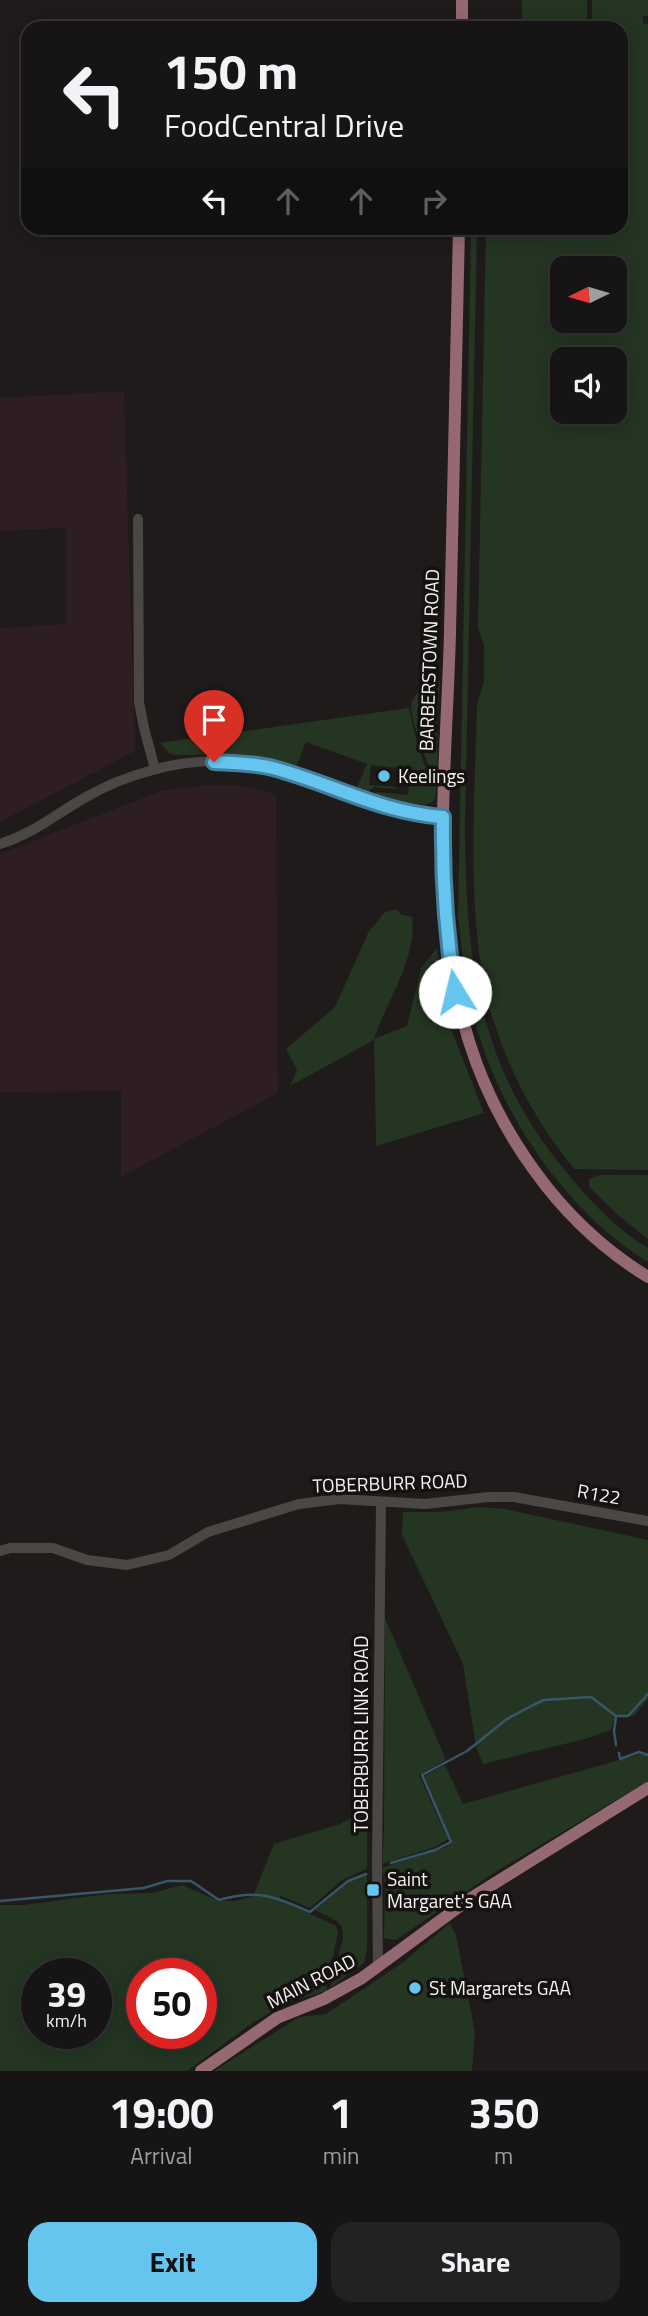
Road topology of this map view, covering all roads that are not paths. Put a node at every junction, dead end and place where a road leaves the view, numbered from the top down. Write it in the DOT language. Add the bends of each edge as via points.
graph roads {
  1 [pos="462,0"];
  2 [pos="462,21"];
  3 [pos="458,235"];
  4 [pos="138,519"];
  5 [pos="155,769"];
  6 [pos="443,817"];
  7 [pos="0,844"];
  8 [pos="648,1277"];
  9 [pos="381,1502"];
  10 [pos="544,1502"];
  11 [pos="648,1521"];
  12 [pos="0,1550"];
  13 [pos="648,1788"];
  14 [pos="379,1967"];
  15 [pos="201,2071"];
  1 -- 2 [label="main road"];
  3 -- 6 [label="main road, BARBERSTOWN ROAD"];
  4 -- 5 [label="street" via="139,702"];
  5 -- 6 [label="street" via="202,762 256,765 399,811"];
  5 -- 7 [label="street" via="121,779 24,836"];
  6 -- 8 [label="main road, BARBERSTOWN ROAD" via="444,884 455,992 490,1098 521,1152 561,1203 612,1252"];
  9 -- 10 [label="street, TOBERBURR ROAD" via="425,1504 489,1497"];
  9 -- 12 [label="street, TOBERBURR ROAD" via="339,1499 299,1504 208,1532 169,1555 127,1565 53,1548"];
  9 -- 14 [label="street, TOBERBURR LINK ROAD"];
  10 -- 11 [label="street, R122"];
  13 -- 14 [label="main road, MAIN ROAD" via="471,1898"];
  14 -- 15 [label="main road, MAIN ROAD" via="345,1989 278,2018"];
}
